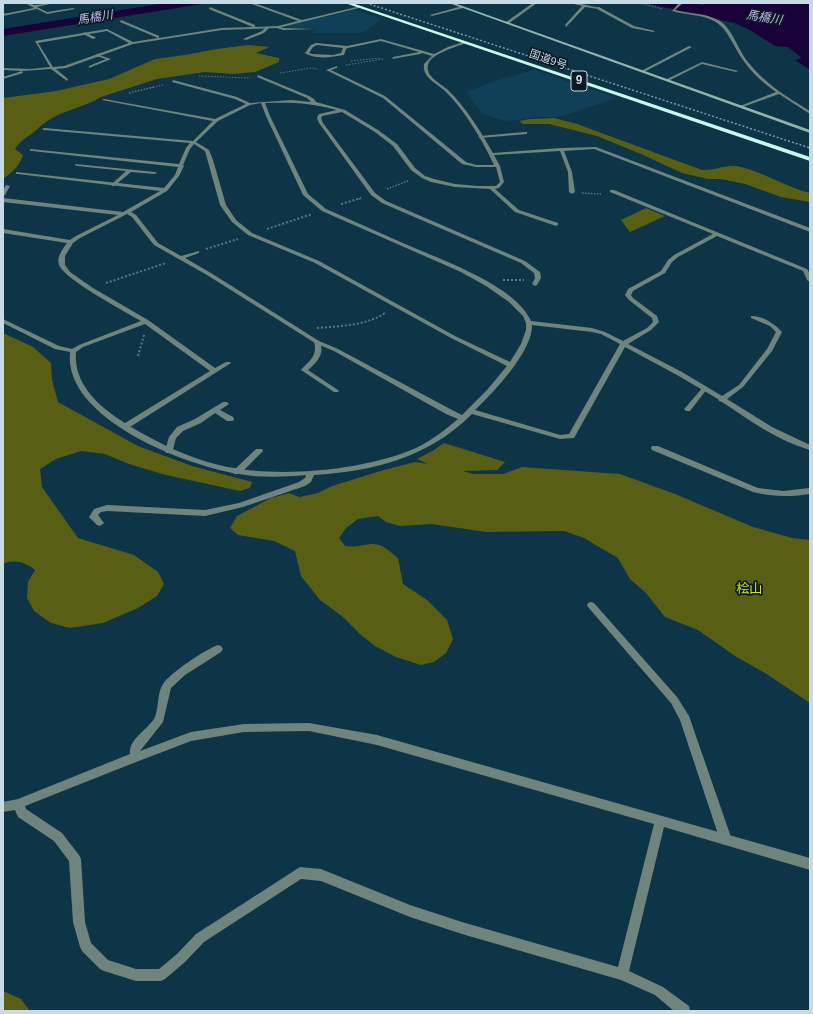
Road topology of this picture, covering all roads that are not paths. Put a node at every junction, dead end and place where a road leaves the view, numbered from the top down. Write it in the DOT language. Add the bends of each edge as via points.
graph roads {
  1 [pos="27,3"];
  2 [pos="52,3"];
  3 [pos="251,3"];
  4 [pos="347,3"];
  5 [pos="535,3"];
  6 [pos="572,3"];
  7 [pos="681,3"];
  8 [pos="454,4"];
  9 [pos="584,6"];
  10 [pos="36,7"];
  11 [pos="361,7"];
  12 [pos="462,7"];
  13 [pos="210,8"];
  14 [pos="73,9"];
  15 [pos="432,14"];
  16 [pos="3,15"];
  17 [pos="120,21"];
  18 [pos="302,22"];
  19 [pos="507,23"];
  20 [pos="566,26"];
  21 [pos="278,27"];
  22 [pos="259,28"];
  23 [pos="267,28"];
  24 [pos="314,28"];
  25 [pos="653,31"];
  26 [pos="84,34"];
  27 [pos="94,38"];
  28 [pos="159,38"];
  29 [pos="245,39"];
  30 [pos="132,42"];
  31 [pos="465,42"];
  32 [pos="347,47"];
  33 [pos="690,47"];
  34 [pos="422,53"];
  35 [pos="97,55"];
  36 [pos="434,55"];
  37 [pos="393,58"];
  38 [pos="90,67"];
  39 [pos="336,67"];
  40 [pos="52,68"];
  41 [pos="3,70"];
  42 [pos="30,70"];
  43 [pos="643,71"];
  44 [pos="736,71"];
  45 [pos="258,76"];
  46 [pos="3,78"];
  47 [pos="67,80"];
  48 [pos="667,80"];
  49 [pos="173,81"];
  50 [pos="778,93"];
  51 [pos="104,100"];
  52 [pos="263,102"];
  53 [pos="314,103"];
  54 [pos="249,104"];
  55 [pos="741,107"];
  56 [pos="344,111"];
  57 [pos="810,113"];
  58 [pos="216,120"];
  59 [pos="44,129"];
  60 [pos="810,132"];
  61 [pos="525,133"];
  62 [pos="480,137"];
  63 [pos="193,142"];
  64 [pos="561,149"];
  65 [pos="32,150"];
  66 [pos="490,154"];
  67 [pos="810,159"];
  68 [pos="77,165"];
  69 [pos="182,166"];
  70 [pos="498,166"];
  71 [pos="130,170"];
  72 [pos="18,173"];
  73 [pos="155,173"];
  74 [pos="114,185"];
  75 [pos="8,186"];
  76 [pos="491,187"];
  77 [pos="165,190"];
  78 [pos="612,191"];
  79 [pos="572,192"];
  80 [pos="3,194"];
  81 [pos="3,200"];
  82 [pos="126,214"];
  83 [pos="556,224"];
  84 [pos="810,230"];
  85 [pos="3,231"];
  86 [pos="718,234"];
  87 [pos="71,242"];
  88 [pos="197,252"];
  89 [pos="179,258"];
  90 [pos="807,268"];
  91 [pos="810,280"];
  92 [pos="535,284"];
  93 [pos="753,317"];
  94 [pos="3,321"];
  95 [pos="146,321"];
  96 [pos="528,323"];
  97 [pos="317,342"];
  98 [pos="623,344"];
  99 [pos="73,351"];
  100 [pos="228,362"];
  101 [pos="511,365"];
  102 [pos="214,371"];
  103 [pos="705,388"];
  104 [pos="336,391"];
  105 [pos="721,400"];
  106 [pos="225,404"];
  107 [pos="688,409"];
  108 [pos="215,410"];
  109 [pos="470,411"];
  110 [pos="463,418"];
  111 [pos="230,419"];
  112 [pos="124,427"];
  113 [pos="655,448"];
  114 [pos="810,448"];
  115 [pos="169,451"];
  116 [pos="258,451"];
  117 [pos="237,472"];
  118 [pos="311,472"];
  119 [pos="810,491"];
  120 [pos="100,523"];
  121 [pos="591,604"];
  122 [pos="218,649"];
  123 [pos="136,757"];
  124 [pos="18,804"];
  125 [pos="3,807"];
  126 [pos="660,821"];
  127 [pos="726,840"];
  128 [pos="810,864"];
  129 [pos="622,974"];
  130 [pos="684,1011"];
  1 -- 10 [label="street"];
  2 -- 10 [label="street"];
  3 -- 18 [label="street"];
  4 -- 11 [label="highway, 国道9号 / 9"];
  5 -- 19 [label="street"];
  6 -- 9 [label="street"];
  7 -- 50 [label="street" via="673,10 722,24 746,62"];
  8 -- 12 [label="street"];
  9 -- 20 [label="street"];
  9 -- 25 [label="street" via="598,8 633,27"];
  10 -- 14 [label="street" via="48,13"];
  10 -- 16 [label="street"];
  11 -- 18 [label="street"];
  11 -- 31 [label="highway, 国道9号 / 9"];
  12 -- 15 [label="street"];
  12 -- 19 [label="street"];
  13 -- 22 [label="street"];
  17 -- 28 [label="street"];
  18 -- 21 [label="street"];
  19 -- 43 [label="street"];
  21 -- 23 [label="street"];
  21 -- 24 [label="street"];
  22 -- 23 [label="street"];
  22 -- 28 [label="street" via="222,29"];
  23 -- 29 [label="street"];
  26 -- 27 [label="street"];
  26 -- 30 [label="street" via="107,30"];
  26 -- 40 [label="street" via="36,42"];
  28 -- 30 [label="street"];
  30 -- 35 [label="street"];
  31 -- 36 [label="street"];
  31 -- 67 [label="highway, 国道9号 / 9"];
  32 -- 32 [label="street" via="343,54 337,56 307,53 316,44"];
  32 -- 34 [label="street" via="378,40"];
  33 -- 43 [label="street"];
  34 -- 36 [label="street"];
  34 -- 37 [label="street"];
  35 -- 38 [label="street" via="109,59"];
  35 -- 40 [label="street" via="70,65"];
  36 -- 62 [label="street" via="426,64 428,75 448,92"];
  39 -- 70 [label="street" via="328,70 384,97 464,163"];
  40 -- 42 [label="street"];
  40 -- 47 [label="street"];
  41 -- 42 [label="street"];
  42 -- 46 [label="street"];
  43 -- 48 [label="street"];
  44 -- 48 [label="street" via="702,63"];
  45 -- 53 [label="street" via="308,97"];
  48 -- 55 [label="street"];
  49 -- 54 [label="street"];
  50 -- 55 [label="street"];
  50 -- 57 [label="street"];
  51 -- 58 [label="street"];
  52 -- 53 [label="street"];
  52 -- 54 [label="street"];
  52 -- 96 [label="street" via="306,195 314,203 324,210 487,283 521,310"];
  53 -- 56 [label="street"];
  54 -- 58 [label="street"];
  55 -- 60 [label="street"];
  56 -- 76 [label="street" via="394,145 403,153 410,166 426,178 450,184"];
  56 -- 92 [label="street" via="324,113 319,118 373,194 384,202 523,262 537,272"];
  58 -- 63 [label="street"];
  59 -- 63 [label="street"];
  61 -- 62 [label="street"];
  62 -- 66 [label="street"];
  63 -- 69 [label="street" via="188,148"];
  63 -- 101 [label="street" via="207,150 212,160 223,205 234,221 250,234 317,262 453,337"];
  64 -- 66 [label="street"];
  64 -- 79 [label="street" via="570,172"];
  64 -- 84 [label="street" via="598,149"];
  65 -- 69 [label="street"];
  66 -- 70 [label="street"];
  68 -- 71 [label="street"];
  69 -- 77 [label="street"];
  70 -- 76 [label="street" via="503,177 502,182 497,187"];
  71 -- 73 [label="street"];
  71 -- 74 [label="street"];
  72 -- 74 [label="street"];
  74 -- 77 [label="street"];
  75 -- 80 [label="street"];
  76 -- 83 [label="street" via="516,211"];
  77 -- 82 [label="street"];
  78 -- 86 [label="street"];
  81 -- 82 [label="street"];
  82 -- 87 [label="street"];
  82 -- 89 [label="street" via="134,216 156,244"];
  85 -- 87 [label="street"];
  86 -- 90 [label="street"];
  86 -- 98 [label="street" via="676,256 663,272 630,290 628,294 631,299 655,317 656,322"];
  87 -- 95 [label="street" via="62,256 62,265 68,273"];
  88 -- 89 [label="street"];
  89 -- 97 [label="street"];
  90 -- 91 [label="street"];
  93 -- 105 [label="street" via="772,325 779,332 770,350 741,386"];
  94 -- 99 [label="street" via="57,348"];
  95 -- 99 [label="street"];
  95 -- 102 [label="street"];
  96 -- 98 [label="street" via="592,330"];
  96 -- 101 [label="street" via="527,340"];
  97 -- 104 [label="street" via="318,355 304,370"];
  97 -- 110 [label="street"];
  98 -- 103 [label="street"];
  98 -- 109 [label="street" via="571,436 560,437"];
  99 -- 112 [label="street" via="74,366 85,395 105,414"];
  100 -- 102 [label="street"];
  101 -- 109 [label="street" via="490,392"];
  102 -- 112 [label="street"];
  103 -- 105 [label="street"];
  103 -- 107 [label="street"];
  105 -- 114 [label="street" via="794,442"];
  106 -- 108 [label="street"];
  108 -- 111 [label="street"];
  108 -- 115 [label="street" via="180,429 172,437"];
  109 -- 110 [label="street"];
  110 -- 118 [label="street" via="422,448 393,459 344,470"];
  112 -- 115 [label="street"];
  113 -- 119 [label="street" via="768,493 792,495"];
  115 -- 117 [label="street" via="194,462"];
  116 -- 117 [label="street"];
  117 -- 118 [label="street"];
  118 -- 120 [label="street" via="308,480 302,484 240,505 205,513 107,508 94,513 93,517"];
  121 -- 127 [label="street" via="674,700 681,712"];
  122 -- 123 [label="street" via="182,672 167,686 159,719 137,746"];
  123 -- 124 [label="street"];
  123 -- 126 [label="street" via="191,737 244,728 309,727 377,740"];
  124 -- 125 [label="street"];
  124 -- 129 [label="street" via="22,813 58,837 75,859 79,922 86,947 104,965 136,975 161,975 200,938 300,873 321,875 410,911"];
  126 -- 127 [label="street"];
  126 -- 129 [label="street"];
  127 -- 128 [label="street"];
  129 -- 130 [label="street" via="659,991"];
}
